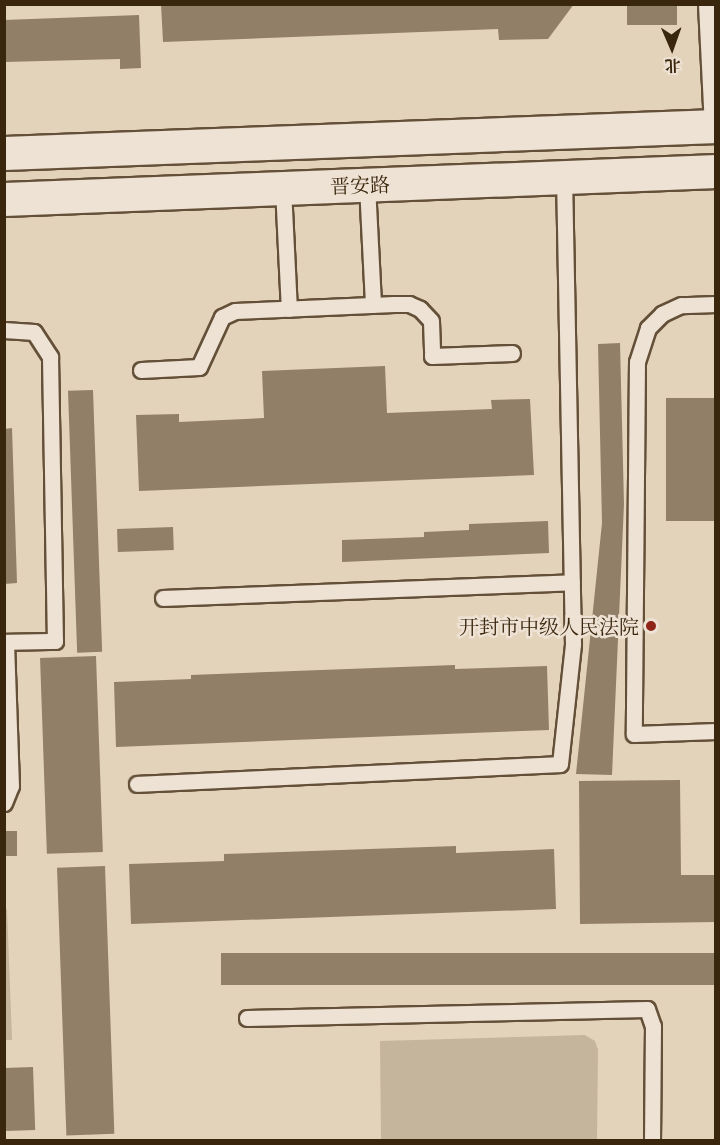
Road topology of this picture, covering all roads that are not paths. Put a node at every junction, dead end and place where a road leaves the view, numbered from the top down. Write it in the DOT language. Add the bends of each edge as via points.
graph roads {
  1 [pos="706,4"];
  2 [pos="714,126"];
  3 [pos="4,153"];
  4 [pos="716,171"];
  5 [pos="564,177"];
  6 [pos="367,185"];
  7 [pos="283,188"];
  8 [pos="4,199"];
  9 [pos="716,304"];
  10 [pos="373,305"];
  11 [pos="289,309"];
  12 [pos="4,330"];
  13 [pos="512,353"];
  14 [pos="141,370"];
  15 [pos="572,582"];
  16 [pos="163,598"];
  17 [pos="5,642"];
  18 [pos="716,731"];
  19 [pos="137,783"];
  20 [pos="4,802"];
  21 [pos="247,1018"];
  22 [pos="652,1140"];
  1 -- 2 [label="lane"];
  2 -- 3 [label="main road"];
  4 -- 5 [label="main road, 晋安路"];
  5 -- 6 [label="main road, 晋安路"];
  5 -- 15 [label="lane"];
  6 -- 7 [label="main road, 晋安路"];
  6 -- 10 [label="lane"];
  7 -- 8 [label="main road, 晋安路"];
  7 -- 11 [label="lane"];
  9 -- 18 [label="lane" via="681,305 662,314 648,328 637,362 634,735"];
  10 -- 11 [label="lane"];
  10 -- 13 [label="lane" via="409,304 420,309 431,321 432,356"];
  11 -- 14 [label="lane" via="235,311 222,317 199,367"];
  12 -- 17 [label="lane" via="34,332 50,357 55,641"];
  15 -- 16 [label="lane"];
  15 -- 19 [label="lane" via="573,644 560,764"];
  17 -- 20 [label="lane" via="11,786"];
  21 -- 22 [label="lane" via="647,1008 653,1026"];
}
